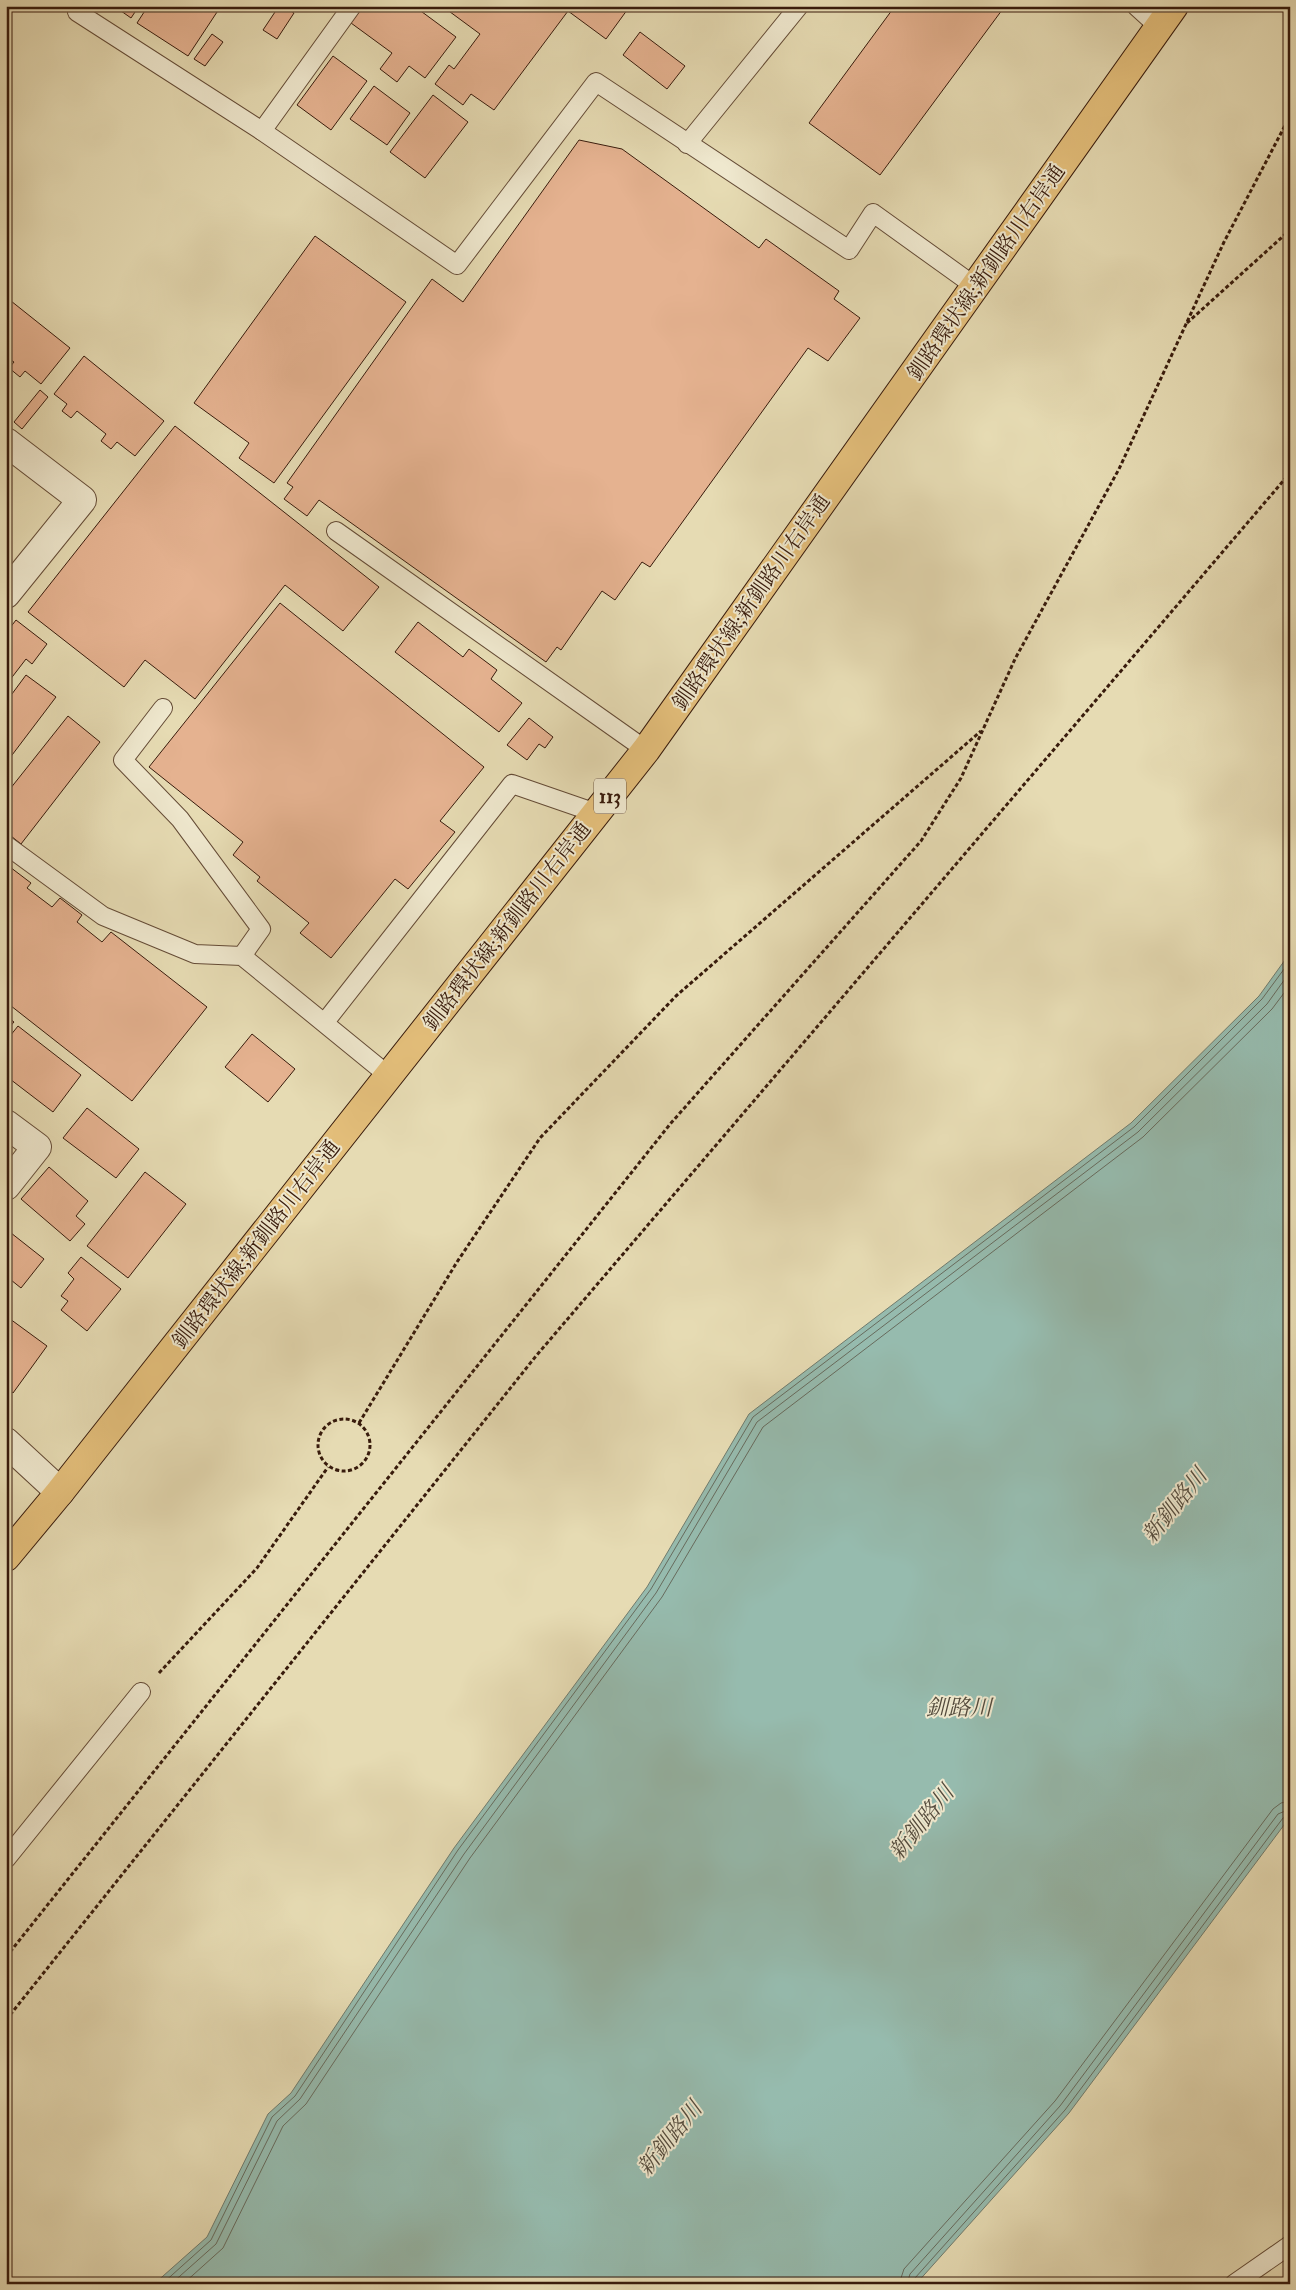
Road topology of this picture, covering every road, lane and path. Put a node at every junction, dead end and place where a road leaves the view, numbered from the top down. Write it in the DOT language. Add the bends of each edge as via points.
graph roads {
  1 [pos="352,6"];
  2 [pos="799,6"];
  3 [pos="1136,6"];
  4 [pos="77,12"];
  5 [pos="1166,17"];
  6 [pos="1290,116"];
  7 [pos="262,132"];
  8 [pos="687,144"];
  9 [pos="1290,230"];
  10 [pos="976,287"];
  11 [pos="1185,326"];
  12 [pos="6,442"];
  13 [pos="1290,473"];
  14 [pos="336,531"];
  15 [pos="6,594"];
  16 [pos="163,708"];
  17 [pos="983,729"];
  18 [pos="646,750"];
  19 [pos="596,813"];
  20 [pos="6,845"];
  21 [pos="242,956"];
  22 [pos="325,1022"];
  23 [pos="389,1076"];
  24 [pos="6,1124"];
  25 [pos="6,1186"];
  26 [pos="360,1423"];
  27 [pos="6,1442"];
  28 [pos="328,1467"];
  29 [pos="60,1492"];
  30 [pos="6,1557"];
  31 [pos="141,1692"];
  32 [pos="6,1859"];
  33 [pos="6,1957"];
  34 [pos="6,2020"];
  35 [pos="1290,2245"];
  36 [pos="1234,2284"];
  1 -- 7 [label="lane"];
  2 -- 8 [label="lane"];
  3 -- 5 [label="lane"];
  4 -- 7 [label="lane"];
  5 -- 10 [label="main road, 釧路環状線;新釧路川右岸通 / 113"];
  6 -- 11 [label="path" via="1224,242"];
  7 -- 8 [label="lane" via="456,265 596,82"];
  8 -- 10 [label="lane" via="849,250 873,213"];
  9 -- 11 [label="path"];
  10 -- 18 [label="main road, 釧路環状線;新釧路川右岸通 / 113"];
  11 -- 17 [label="path" via="1119,469 1015,659"];
  12 -- 15 [label="street" via="82,500"];
  13 -- 34 [label="path" via="536,1356"];
  14 -- 18 [label="lane"];
  16 -- 21 [label="lane" via="123,760 180,819 261,929"];
  17 -- 26 [label="path" via="676,996 540,1138 457,1262"];
  17 -- 33 [label="path" via="961,778 921,841 671,1123"];
  18 -- 19 [label="main road, 釧路環状線;新釧路川右岸通 / 113"];
  19 -- 22 [label="lane" via="512,784"];
  19 -- 23 [label="main road, 釧路環状線;新釧路川右岸通 / 113"];
  20 -- 21 [label="lane" via="103,916 195,954"];
  21 -- 22 [label="lane"];
  22 -- 23 [label="lane"];
  23 -- 29 [label="main road, 釧路環状線;新釧路川右岸通 / 113"];
  24 -- 25 [label="street" via="37,1147"];
  26 -- 28 [label="path" via="370,1436 370,1453 360,1467 344,1472"];
  26 -- 28 [label="path" via="344,1417 327,1423 317,1436 318,1453"];
  27 -- 29 [label="street"];
  28 -- 31 [label="path" via="257,1568"];
  29 -- 30 [label="main road, 釧路環状線;新釧路川右岸通 / 113"];
  31 -- 32 [label="lane"];
  35 -- 36 [label="lane"];
}
